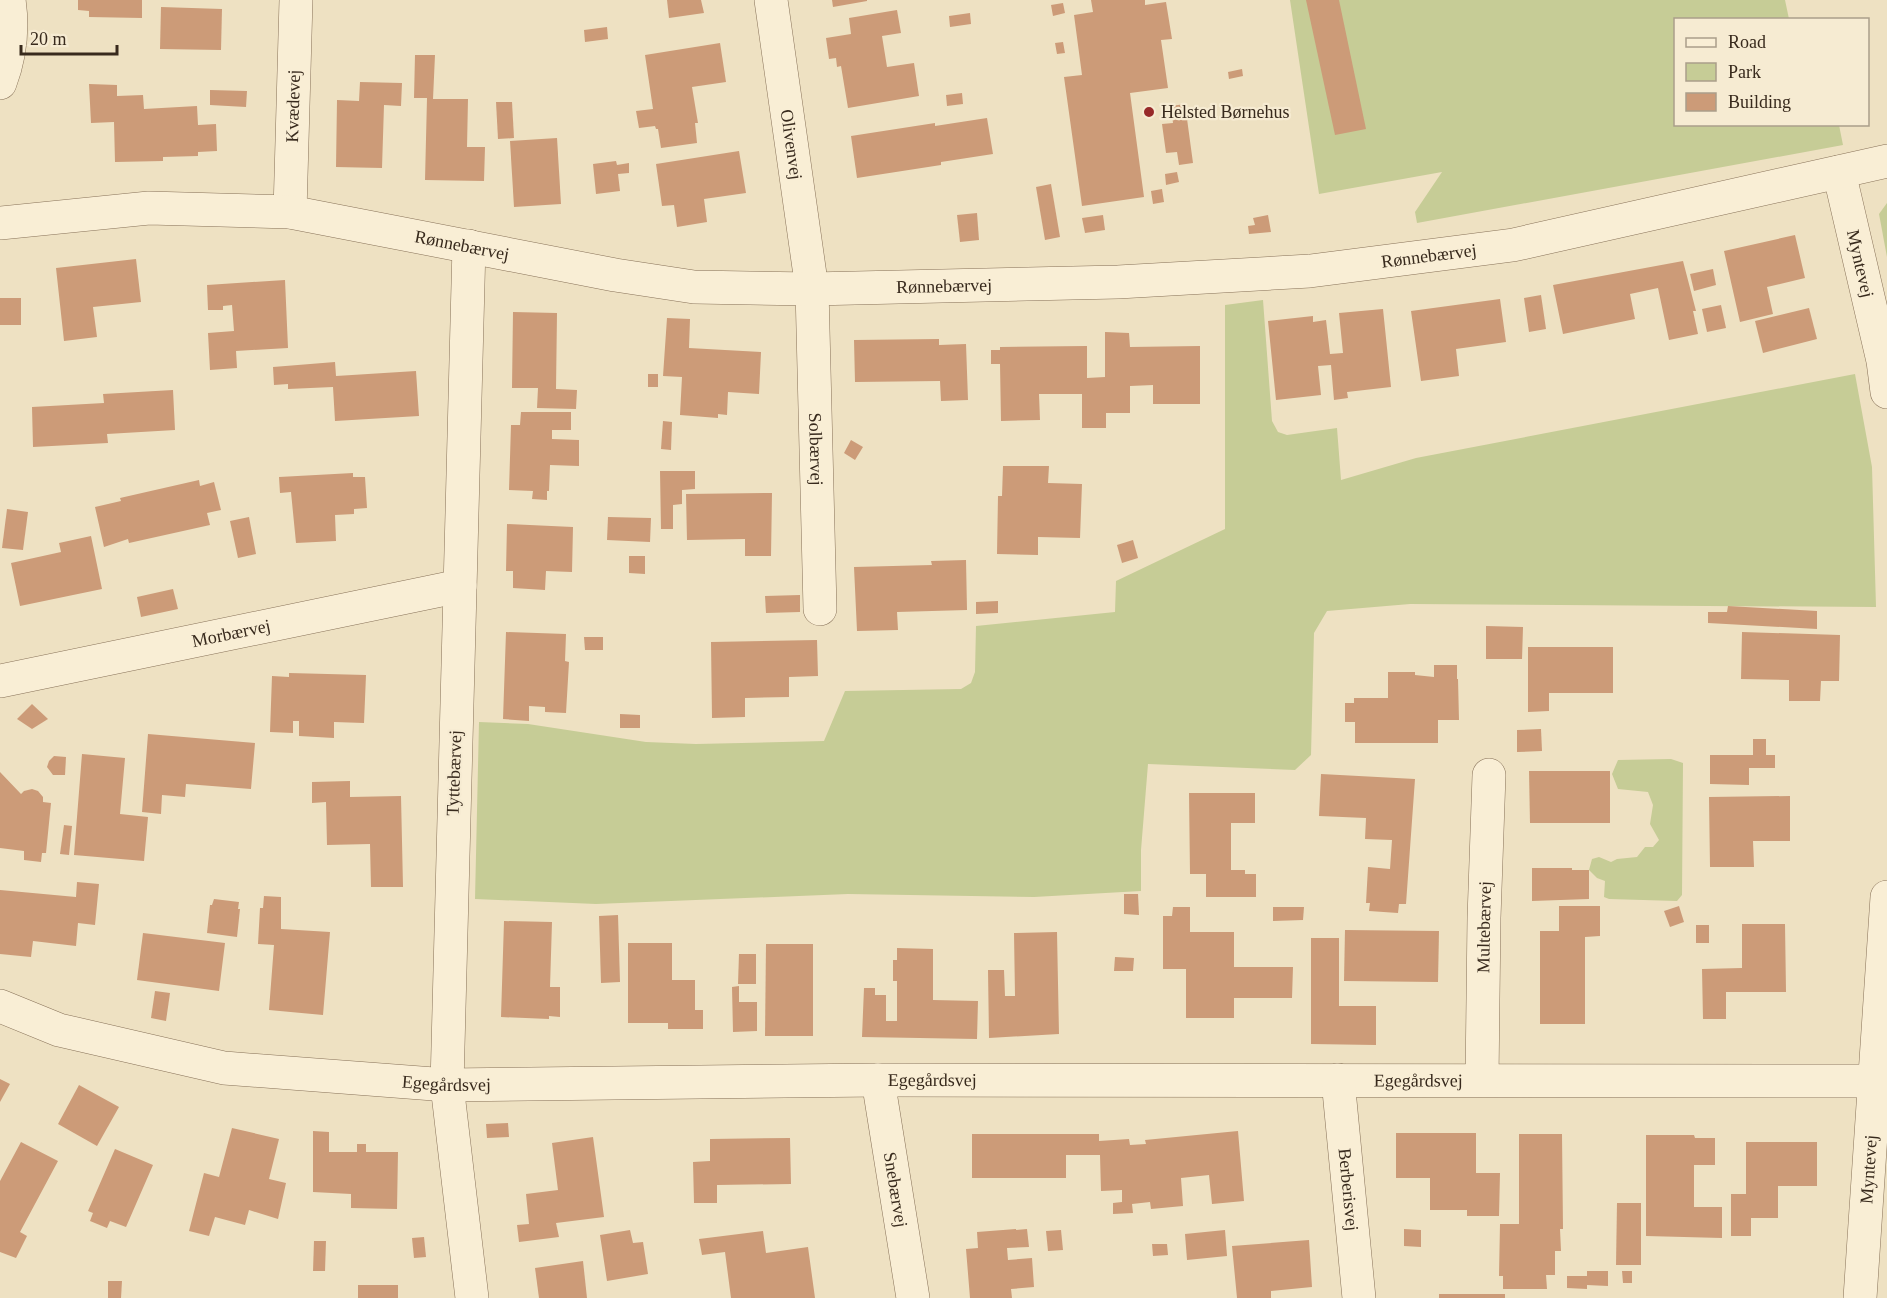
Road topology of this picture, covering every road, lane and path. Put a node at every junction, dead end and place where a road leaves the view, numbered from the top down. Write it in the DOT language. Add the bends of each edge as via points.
graph roads {
  1 [pos="9,0"];
  2 [pos="296,0"];
  3 [pos="771,0"];
  4 [pos="0,83"];
  5 [pos="1887,161"];
  6 [pos="1839,172"];
  7 [pos="290,212"];
  8 [pos="0,223"];
  9 [pos="469,246"];
  10 [pos="812,289"];
  11 [pos="1887,392"];
  12 [pos="460,586"];
  13 [pos="820,609"];
  14 [pos="0,681"];
  15 [pos="1489,775"];
  16 [pos="1887,897"];
  17 [pos="0,1006"];
  18 [pos="878,1080"];
  19 [pos="1338,1080"];
  20 [pos="1482,1080"];
  21 [pos="1874,1081"];
  22 [pos="447,1085"];
  23 [pos="472,1298"];
  24 [pos="913,1298"];
  25 [pos="1359,1298"];
  26 [pos="1860,1298"];
  1 -- 4 [label="street" via="12,21"];
  2 -- 7 [label="street, Kvædevej"];
  3 -- 10 [label="street, Olivenvej"];
  5 -- 6 [label="street, Rønnebærvej"];
  6 -- 10 [label="street, Rønnebærvej" via="1513,245 1330,269 1118,282"];
  6 -- 11 [label="street, Myntevej"];
  7 -- 8 [label="street, Rønnebærvej" via="149,208"];
  7 -- 9 [label="street, Rønnebærvej"];
  9 -- 10 [label="street, Rønnebærvej" via="694,287"];
  9 -- 12 [label="street, Tyttebærvej"];
  10 -- 13 [label="street, Solbærvej"];
  12 -- 14 [label="street, Morbærvej"];
  12 -- 22 [label="street, Tyttebærvej"];
  15 -- 20 [label="street, Multebærvej"];
  16 -- 21 [label="street, Myntevej"];
  17 -- 22 [label="street, Egegårdsvej" via="59,1030 224,1068"];
  18 -- 19 [label="street, Egegårdsvej"];
  18 -- 22 [label="street, Egegårdsvej"];
  18 -- 24 [label="street, Snebærvej"];
  19 -- 20 [label="street, Egegårdsvej"];
  19 -- 25 [label="street, Berberisvej"];
  20 -- 21 [label="street, Egegårdsvej"];
  21 -- 26 [label="street, Myntevej"];
  22 -- 23 [label="street, Tyttebærvej"];
}
